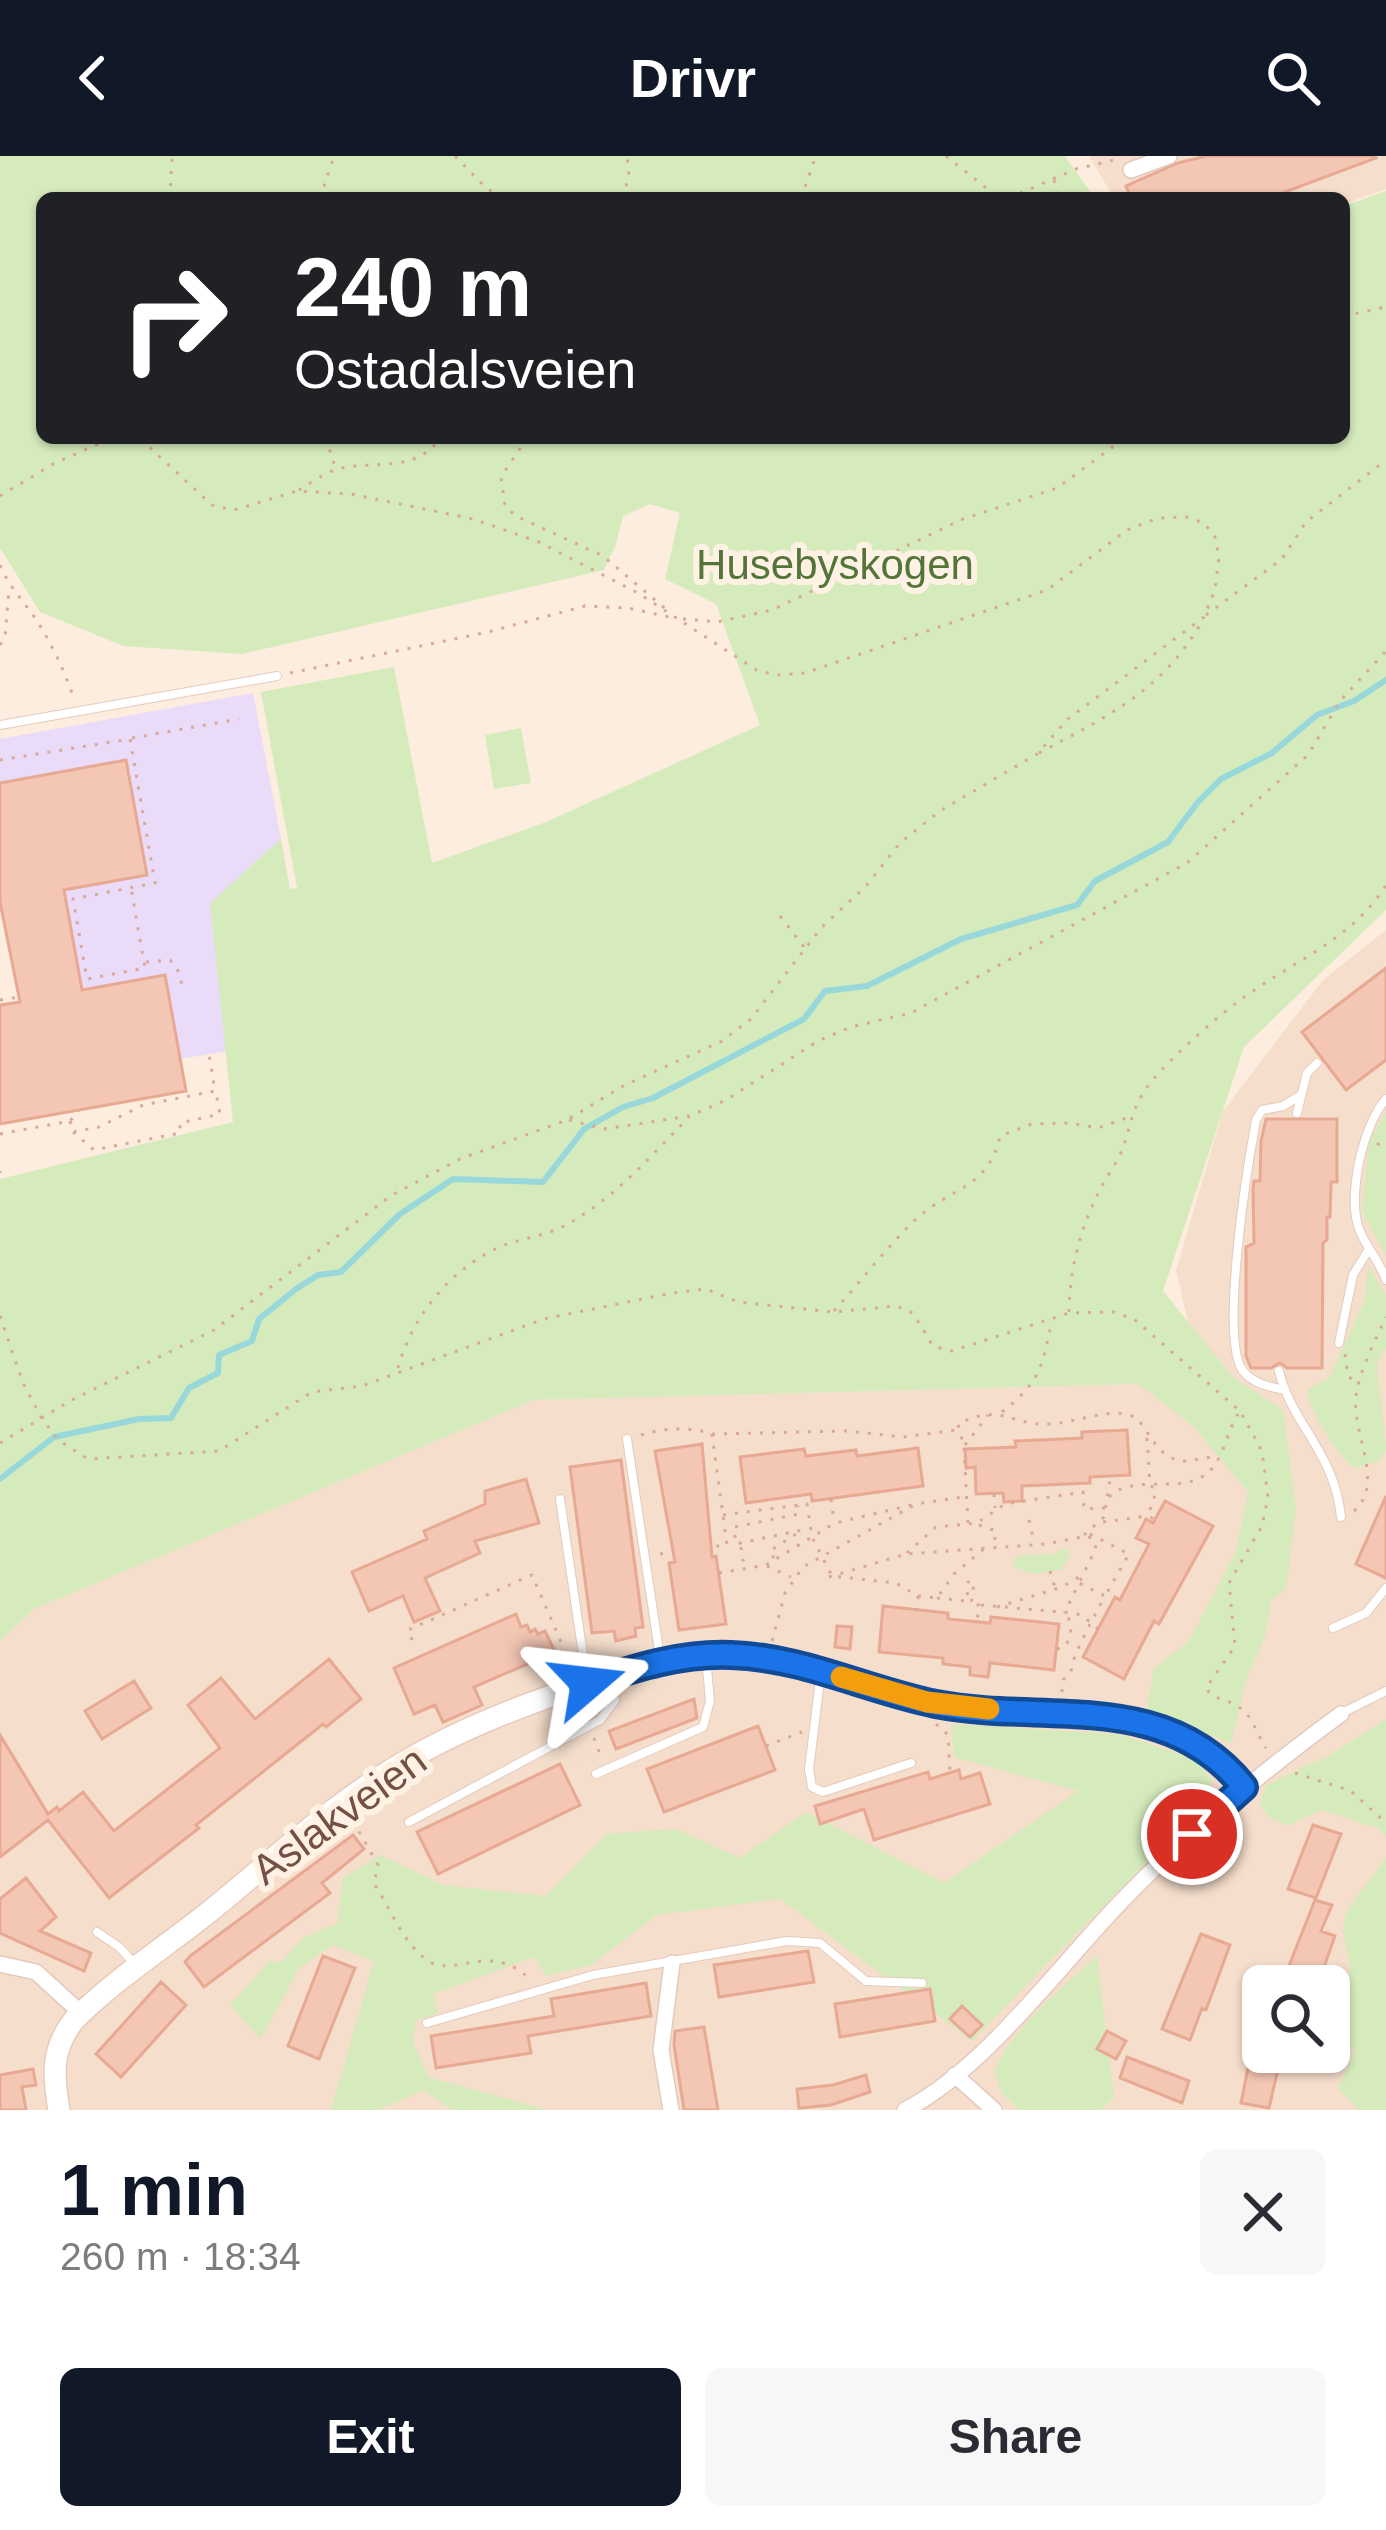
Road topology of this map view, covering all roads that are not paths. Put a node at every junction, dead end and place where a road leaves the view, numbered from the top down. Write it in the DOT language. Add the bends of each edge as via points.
graph roads {
  1 [pos="1168,156"];
  2 [pos="1131,170"];
  3 [pos="277,676"];
  4 [pos="0,725"];
  5 [pos="1317,1064"];
  6 [pos="1301,1095"];
  7 [pos="1386,1099"];
  8 [pos="1297,1113"];
  9 [pos="1370,1249"];
  10 [pos="1386,1280"];
  11 [pos="1339,1343"];
  12 [pos="1280,1371"];
  13 [pos="1285,1390"];
  14 [pos="627,1439"];
  15 [pos="560,1499"];
  16 [pos="1341,1516"];
  17 [pos="1386,1588"];
  18 [pos="1333,1628"];
  19 [pos="705,1655"];
  20 [pos="661,1661"];
  21 [pos="821,1671"];
  22 [pos="613,1675"];
  23 [pos="588,1683"];
  24 [pos="1386,1691"];
  25 [pos="1341,1714"];
  26 [pos="911,1763"];
  27 [pos="596,1774"];
  28 [pos="1244,1787"];
  29 [pos="409,1822"];
  30 [pos="97,1932"];
  31 [pos="672,1963"];
  32 [pos="0,1964"];
  33 [pos="138,1968"];
  34 [pos="922,1983"];
  35 [pos="81,2013"];
  36 [pos="428,2024"];
  37 [pos="955,2075"];
  38 [pos="59,2110"];
  39 [pos="671,2110"];
  40 [pos="904,2110"];
  41 [pos="994,2110"];
  1 -- 2 [label="street"];
  3 -- 4 [label="lane"];
  5 -- 6 [label="lane"];
  6 -- 8 [label="lane"];
  6 -- 13 [label="lane" via="1259,1113 1237,1274 1240,1368"];
  7 -- 9 [label="lane" via="1365,1137 1357,1200"];
  9 -- 10 [label="lane"];
  9 -- 11 [label="lane" via="1353,1274"];
  12 -- 13 [label="lane"];
  13 -- 16 [label="lane" via="1324,1455"];
  14 -- 20 [label="lane"];
  15 -- 23 [label="lane"];
  17 -- 18 [label="lane" via="1366,1612"];
  19 -- 20 [label="street, Aslakveien"];
  19 -- 21 [label="street, Aslakveien"];
  19 -- 27 [label="lane" via="710,1701 703,1727"];
  20 -- 22 [label="street, Aslakveien"];
  21 -- 26 [label="lane" via="809,1769 816,1792"];
  21 -- 28 [label="street, Aslakveien" via="942,1705 1137,1721 1206,1748"];
  22 -- 23 [label="street, Aslakveien"];
  22 -- 29 [label="lane" via="615,1700 600,1720"];
  23 -- 33 [label="street, Aslakveien" via="424,1751 340,1806"];
  24 -- 25 [label="lane"];
  25 -- 28 [label="street"];
  28 -- 37 [label="street"];
  30 -- 33 [label="lane"];
  31 -- 34 [label="lane" via="787,1941 820,1943 866,1981"];
  31 -- 36 [label="lane" via="593,1975"];
  31 -- 39 [label="street" via="661,2050"];
  32 -- 35 [label="street" via="36,1972"];
  33 -- 35 [label="street, Aslakveien"];
  35 -- 38 [label="street, Aslakveien" via="56,2052"];
  37 -- 40 [label="street"];
  37 -- 41 [label="street"];
}
